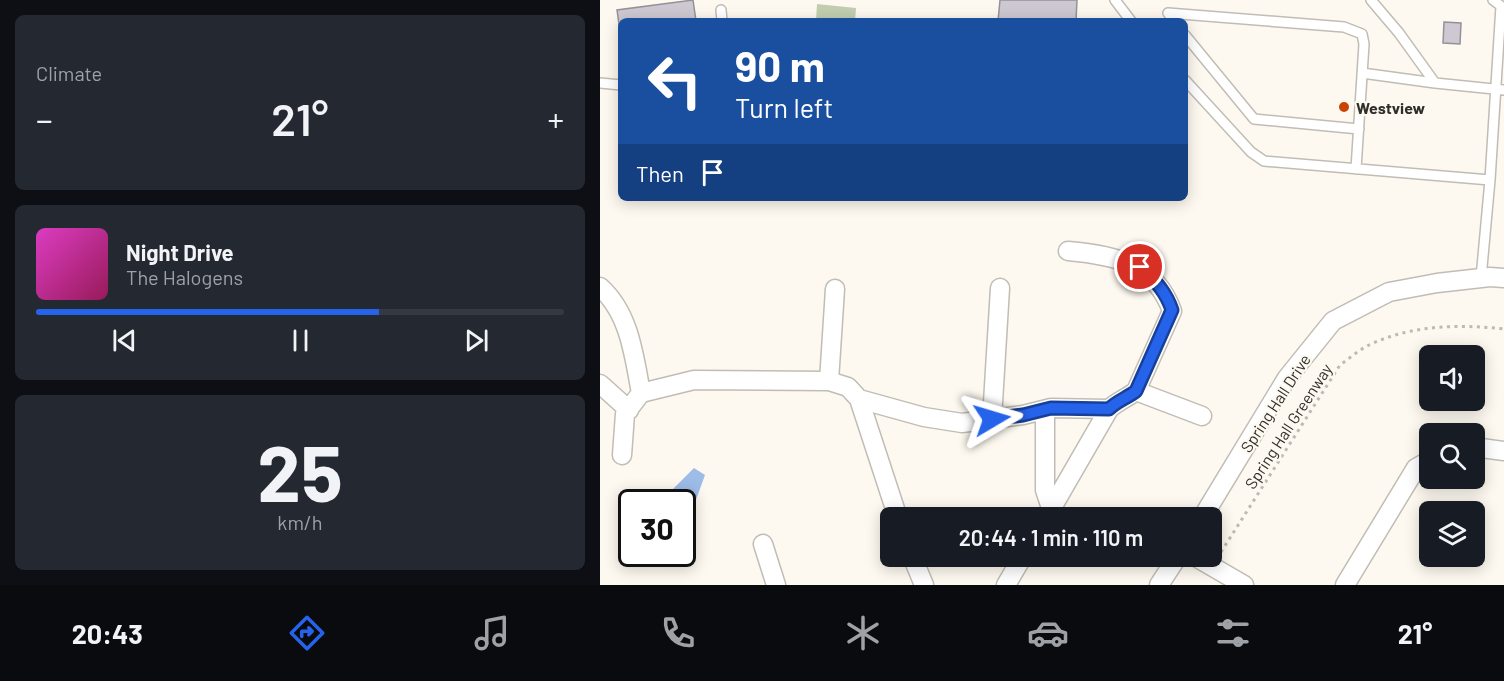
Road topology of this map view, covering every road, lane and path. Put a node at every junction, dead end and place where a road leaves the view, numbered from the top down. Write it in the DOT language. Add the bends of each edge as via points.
graph roads {
  1 [pos="1115,0"];
  2 [pos="1371,0"];
  3 [pos="1493,0"];
  4 [pos="721,10"];
  5 [pos="722,18"];
  6 [pos="1129,18"];
  7 [pos="1172,18"];
  8 [pos="1188,38"];
  9 [pos="1362,73"];
  10 [pos="600,83"];
  11 [pos="1188,83"];
  12 [pos="1435,83"];
  13 [pos="618,85"];
  14 [pos="1500,90"];
  15 [pos="1359,129"];
  16 [pos="1356,169"];
  17 [pos="1490,180"];
  18 [pos="1068,251"];
  19 [pos="1481,278"];
  20 [pos="1504,278"];
  21 [pos="600,287"];
  22 [pos="1000,288"];
  23 [pos="835,289"];
  24 [pos="1504,329"];
  25 [pos="829,381"];
  26 [pos="600,384"];
  27 [pos="1136,391"];
  28 [pos="641,393"];
  29 [pos="859,399"];
  30 [pos="1109,409"];
  31 [pos="629,410"];
  32 [pos="1045,410"];
  33 [pos="1202,416"];
  34 [pos="992,419"];
  35 [pos="1485,448"];
  36 [pos="1504,451"];
  37 [pos="622,455"];
  38 [pos="1419,466"];
  39 [pos="894,507"];
  40 [pos="1047,507"];
  41 [pos="1052,507"];
  42 [pos="1209,507"];
  43 [pos="763,544"];
  44 [pos="1222,551"];
  45 [pos="917,567"];
  46 [pos="1017,567"];
  47 [pos="1171,567"];
  48 [pos="1212,567"];
  49 [pos="776,585"];
  50 [pos="924,585"];
  51 [pos="1006,585"];
  52 [pos="1159,585"];
  53 [pos="1244,585"];
  54 [pos="1345,585"];
  1 -- 6 [label="lane"];
  2 -- 12 [label="lane"];
  3 -- 14 [label="lane" via="1501,6"];
  4 -- 5 [label="lane"];
  7 -- 9 [label="lane" via="1168,13 1356,30 1362,34 1364,44"];
  8 -- 15 [label="lane" via="1254,119"];
  9 -- 12 [label="lane"];
  9 -- 15 [label="lane"];
  10 -- 13 [label="lane"];
  11 -- 16 [label="lane" via="1251,152 1264,161"];
  12 -- 14 [label="lane"];
  14 -- 17 [label="lane"];
  15 -- 16 [label="lane"];
  16 -- 17 [label="lane"];
  17 -- 19 [label="lane"];
  18 -- 27 [label="street" via="1098,254 1140,267 1167,295 1172,310"];
  19 -- 20 [label="street, Spring Hall Drive"];
  19 -- 42 [label="street, Spring Hall Drive" via="1389,292 1333,321 1287,378"];
  21 -- 28 [label="street" via="620,309"];
  22 -- 34 [label="street"];
  23 -- 25 [label="street"];
  24 -- 44 [label="path, Spring Hall Greenway" via="1415,328 1370,345 1340,365"];
  25 -- 28 [label="street" via="694,380"];
  25 -- 29 [label="street" via="848,387"];
  26 -- 31 [label="street"];
  27 -- 30 [label="street"];
  27 -- 33 [label="street"];
  28 -- 31 [label="street"];
  29 -- 34 [label="street" via="962,423"];
  29 -- 39 [label="street"];
  30 -- 32 [label="street"];
  30 -- 41 [label="street"];
  31 -- 37 [label="street" via="625,414"];
  32 -- 34 [label="street"];
  32 -- 40 [label="street"];
  35 -- 36 [label="street"];
  38 -- 54 [label="street"];
  43 -- 49 [label="street"];
  45 -- 50 [label="street"];
  46 -- 51 [label="street"];
  47 -- 52 [label="street"];
  48 -- 53 [label="street"];
}
